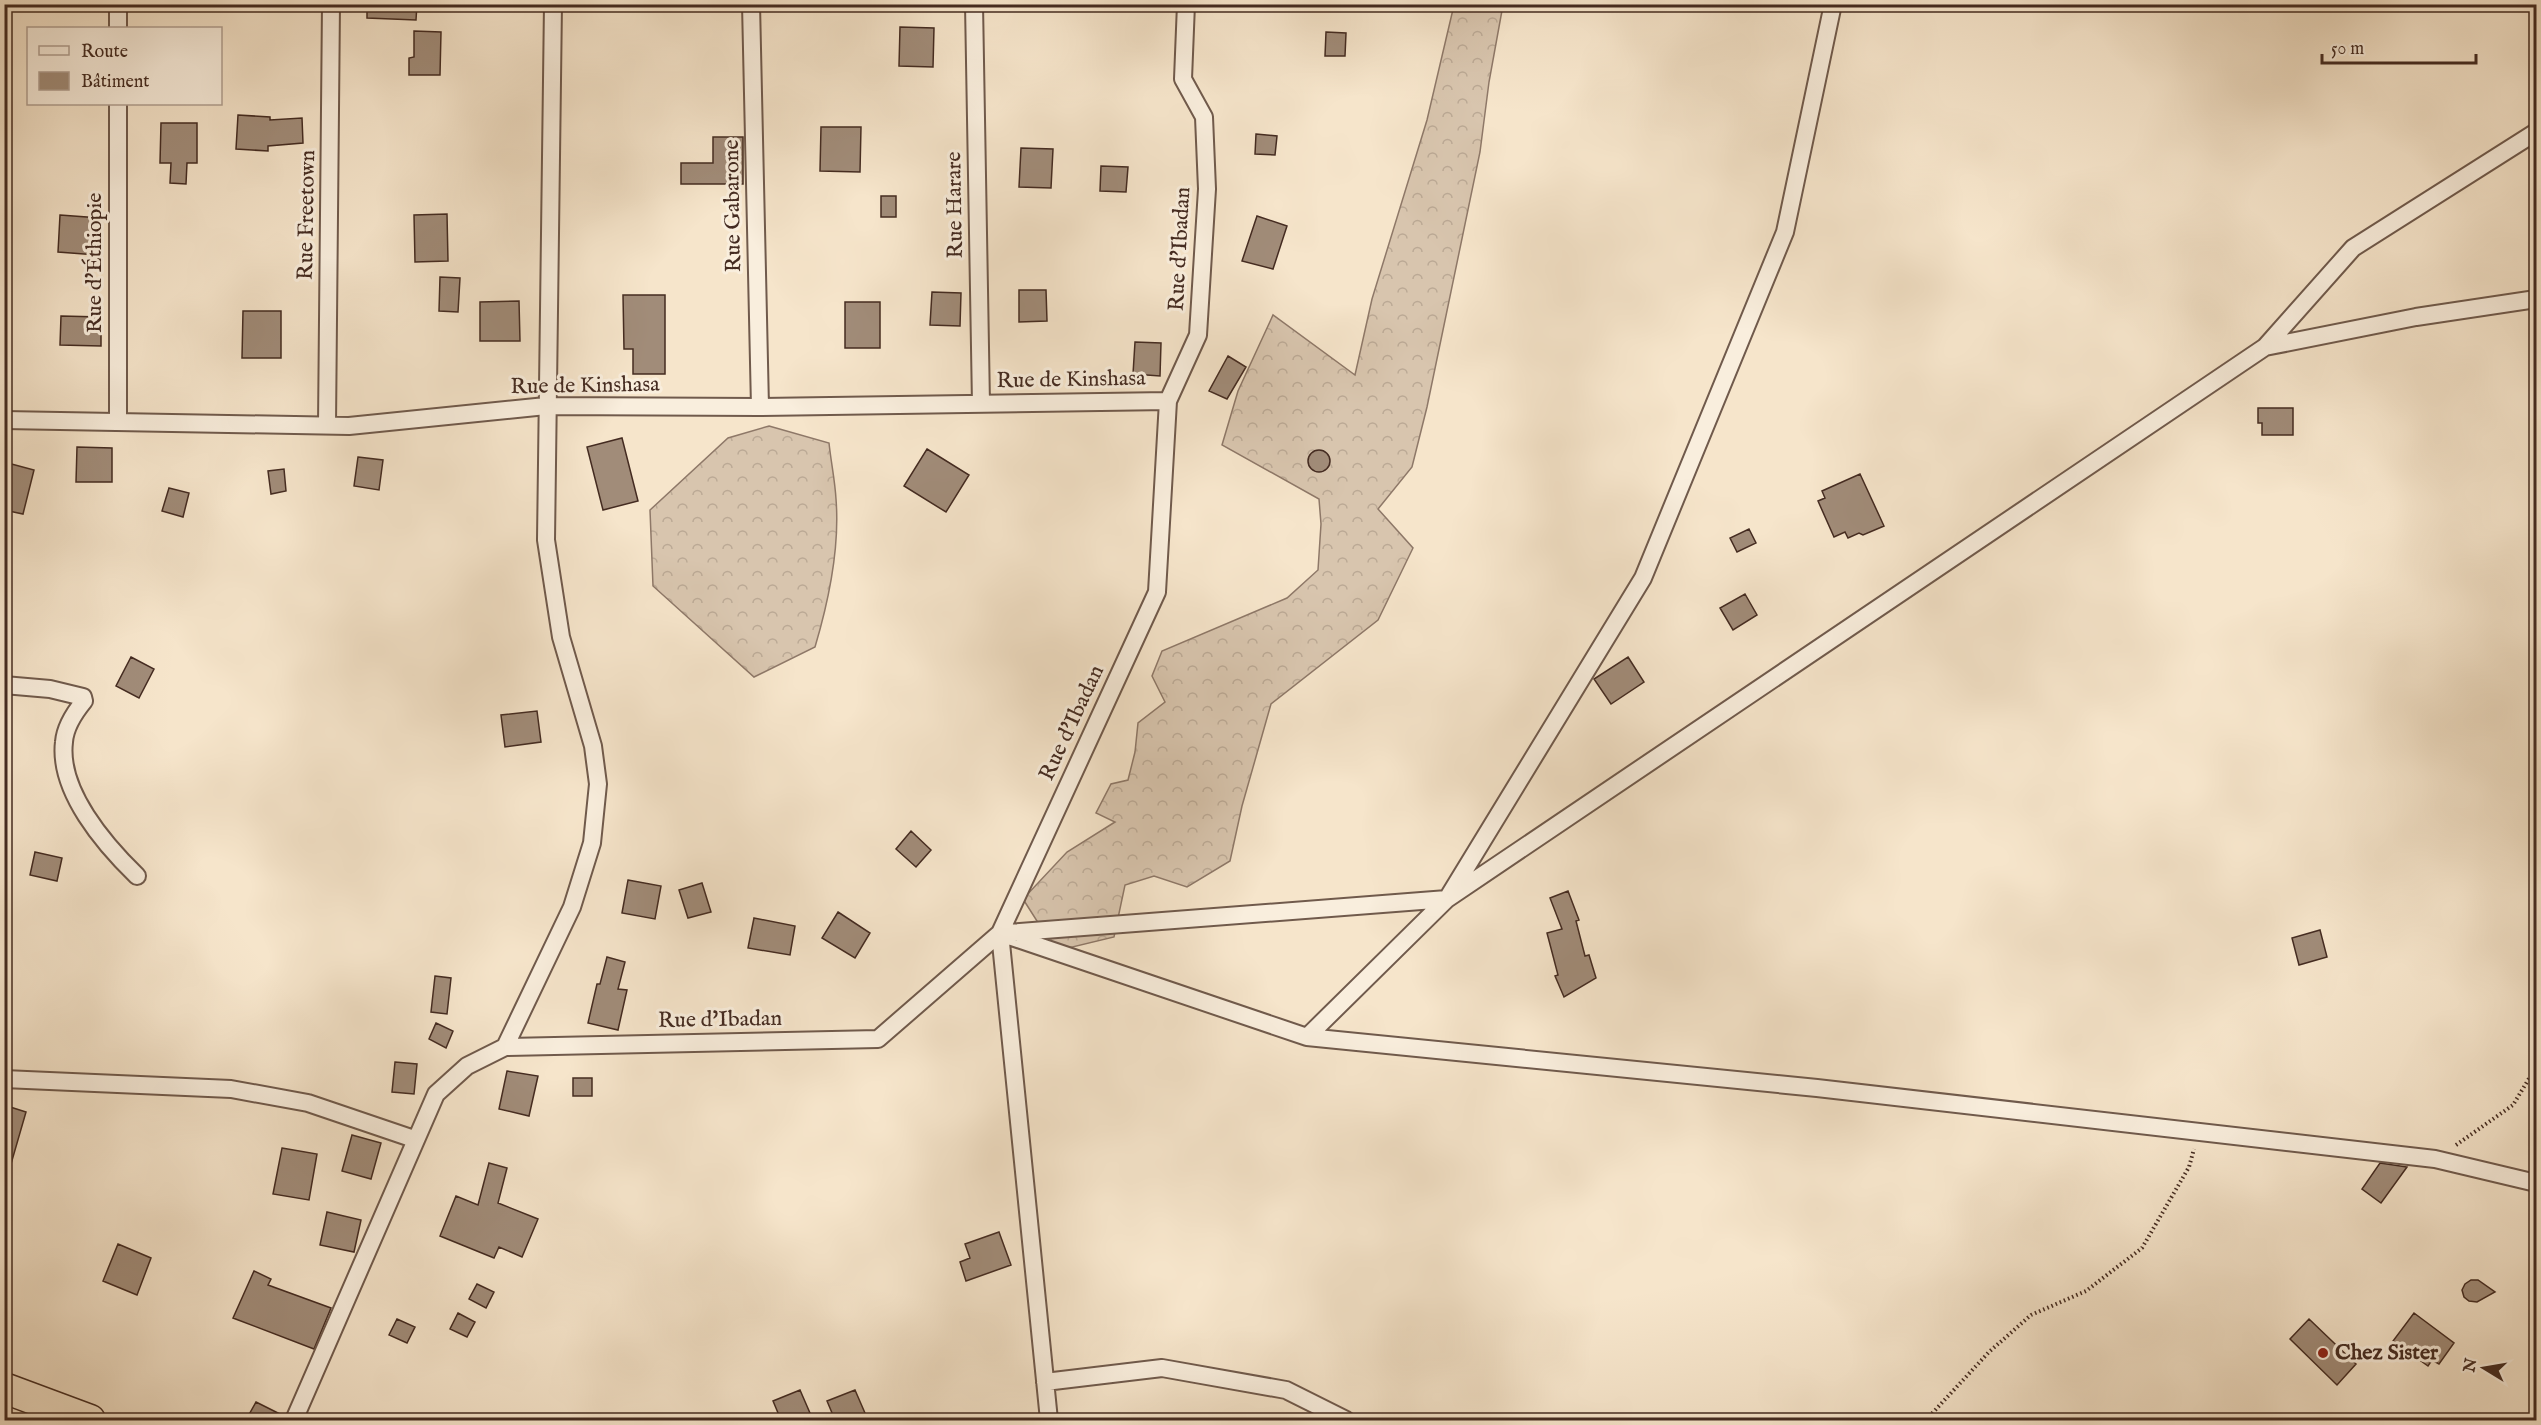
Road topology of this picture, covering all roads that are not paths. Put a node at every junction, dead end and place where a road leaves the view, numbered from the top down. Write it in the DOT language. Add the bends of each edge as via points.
graph roads {
  1 [pos="118,4"];
  2 [pos="331,4"];
  3 [pos="553,4"];
  4 [pos="751,4"];
  5 [pos="974,4"];
  6 [pos="1186,4"];
  7 [pos="1833,4"];
  8 [pos="118,27"];
  9 [pos="118,105"];
  10 [pos="2536,132"];
  11 [pos="2536,299"];
  12 [pos="2265,347"];
  13 [pos="1168,401"];
  14 [pos="981,404"];
  15 [pos="546,406"];
  16 [pos="759,407"];
  17 [pos="4,420"];
  18 [pos="118,422"];
  19 [pos="327,425"];
  20 [pos="4,685"];
  21 [pos="137,876"];
  22 [pos="1447,899"];
  23 [pos="1000,933"];
  24 [pos="1307,1037"];
  25 [pos="505,1047"];
  26 [pos="4,1079"];
  27 [pos="414,1139"];
  28 [pos="2536,1183"];
  29 [pos="1045,1382"];
  30 [pos="4,1389"];
  31 [pos="90,1420"];
  32 [pos="294,1420"];
  33 [pos="1049,1420"];
  34 [pos="1346,1420"];
  1 -- 8 [label="street"];
  2 -- 19 [label="street, Rue Freetown"];
  3 -- 15 [label="street"];
  4 -- 16 [label="street, Rue Gabarone"];
  5 -- 14 [label="street, Rue Harare"];
  6 -- 13 [label="street, Rue d'Ibadan" via="1183,79 1204,117 1207,189 1198,335"];
  7 -- 22 [label="street" via="1785,232 1643,579"];
  9 -- 18 [label="street, Rue d'Éthiopie"];
  10 -- 12 [label="street" via="2353,248"];
  11 -- 12 [label="street" via="2416,317"];
  12 -- 22 [label="street"];
  13 -- 14 [label="street, Rue de Kinshasa"];
  13 -- 23 [label="street, Rue d'Ibadan" via="1157,592"];
  14 -- 16 [label="street, Rue de Kinshasa"];
  15 -- 16 [label="street, Rue de Kinshasa"];
  15 -- 19 [label="street, Rue de Kinshasa"];
  15 -- 25 [label="street" via="546,540 561,637 593,746 598,784 592,843 572,908"];
  17 -- 18 [label="street, Rue de Kinshasa"];
  18 -- 19 [label="street, Rue de Kinshasa"];
  20 -- 21 [label="street" via="83,697 64,743 72,789 89,821"];
  22 -- 23 [label="street"];
  22 -- 24 [label="street"];
  23 -- 24 [label="street"];
  23 -- 25 [label="street, Rue d'Ibadan" via="879,1039"];
  23 -- 29 [label="street"];
  24 -- 28 [label="street" via="1818,1088 2435,1159"];
  25 -- 27 [label="street" via="467,1066 436,1094"];
  26 -- 27 [label="street" via="231,1089 308,1103"];
  27 -- 32 [label="street"];
  29 -- 33 [label="street"];
  29 -- 34 [label="street" via="1162,1368 1286,1390"];
  30 -- 31 [label="highway"];
}
